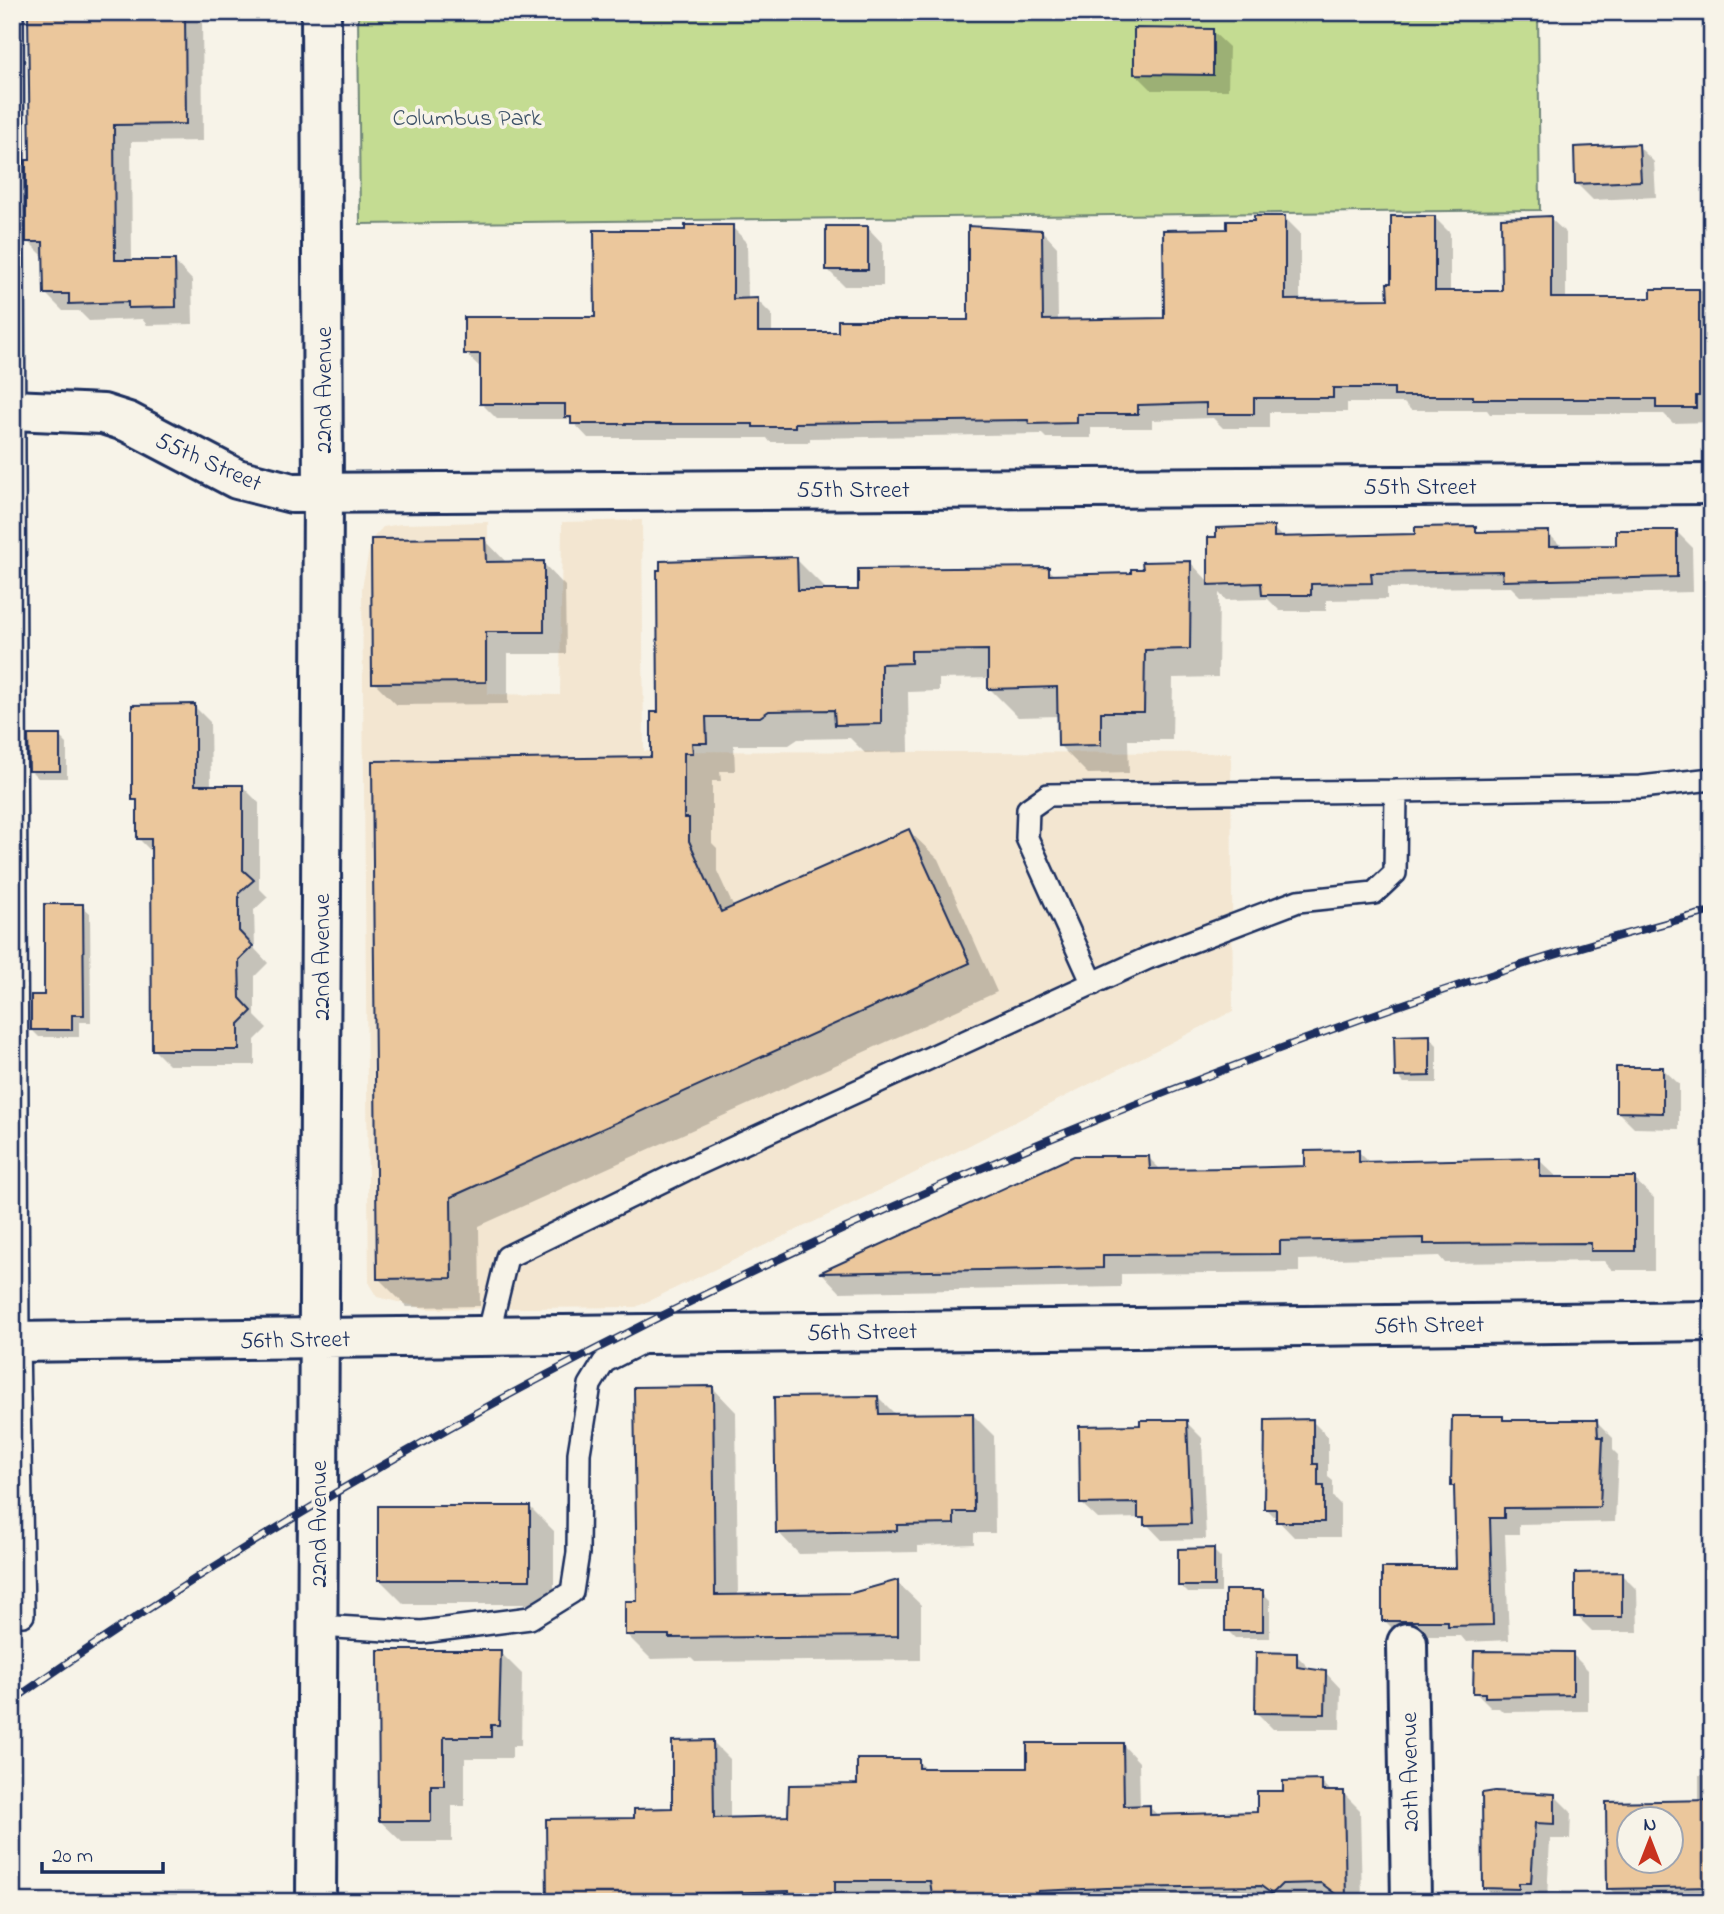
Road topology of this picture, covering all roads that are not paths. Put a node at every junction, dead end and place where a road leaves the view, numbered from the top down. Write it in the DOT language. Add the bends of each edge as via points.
graph roads {
  1 [pos="12,12"];
  2 [pos="321,12"];
  3 [pos="13,410"];
  4 [pos="1712,484"];
  5 [pos="323,492"];
  6 [pos="1712,779"];
  7 [pos="1396,791"];
  8 [pos="1093,984"];
  9 [pos="1712,1321"];
  10 [pos="649,1334"];
  11 [pos="488,1336"];
  12 [pos="320,1338"];
  13 [pos="15,1342"];
  14 [pos="12,1615"];
  15 [pos="318,1626"];
  16 [pos="1407,1643"];
  17 [pos="316,1902"];
  18 [pos="1410,1902"];
  1 -- 3 [label="lane"];
  2 -- 5 [label="street, 22nd Avenue"];
  3 -- 5 [label="street, 55th Street" via="103,414 128,422 237,479 292,493"];
  3 -- 13 [label="lane"];
  4 -- 5 [label="street, 55th Street"];
  5 -- 12 [label="street, 22nd Avenue"];
  6 -- 7 [label="lane" via="1641,787"];
  7 -- 8 [label="lane" via="1395,873 1374,893 1298,901"];
  7 -- 8 [label="lane" via="1048,795 1028,809 1027,838"];
  8 -- 11 [label="lane" via="685,1170 507,1257"];
  9 -- 10 [label="street, 56th Street"];
  10 -- 11 [label="street, 56th Street"];
  10 -- 15 [label="lane" via="647,1342 604,1362 590,1385 579,1453 579,1553 572,1591 530,1618 422,1632"];
  11 -- 12 [label="street, 56th Street"];
  12 -- 13 [label="street, 56th Street"];
  12 -- 15 [label="street, 22nd Avenue"];
  13 -- 14 [label="lane" via="23,1615"];
  15 -- 17 [label="street, 22nd Avenue"];
  16 -- 18 [label="street, 20th Avenue"];
}
